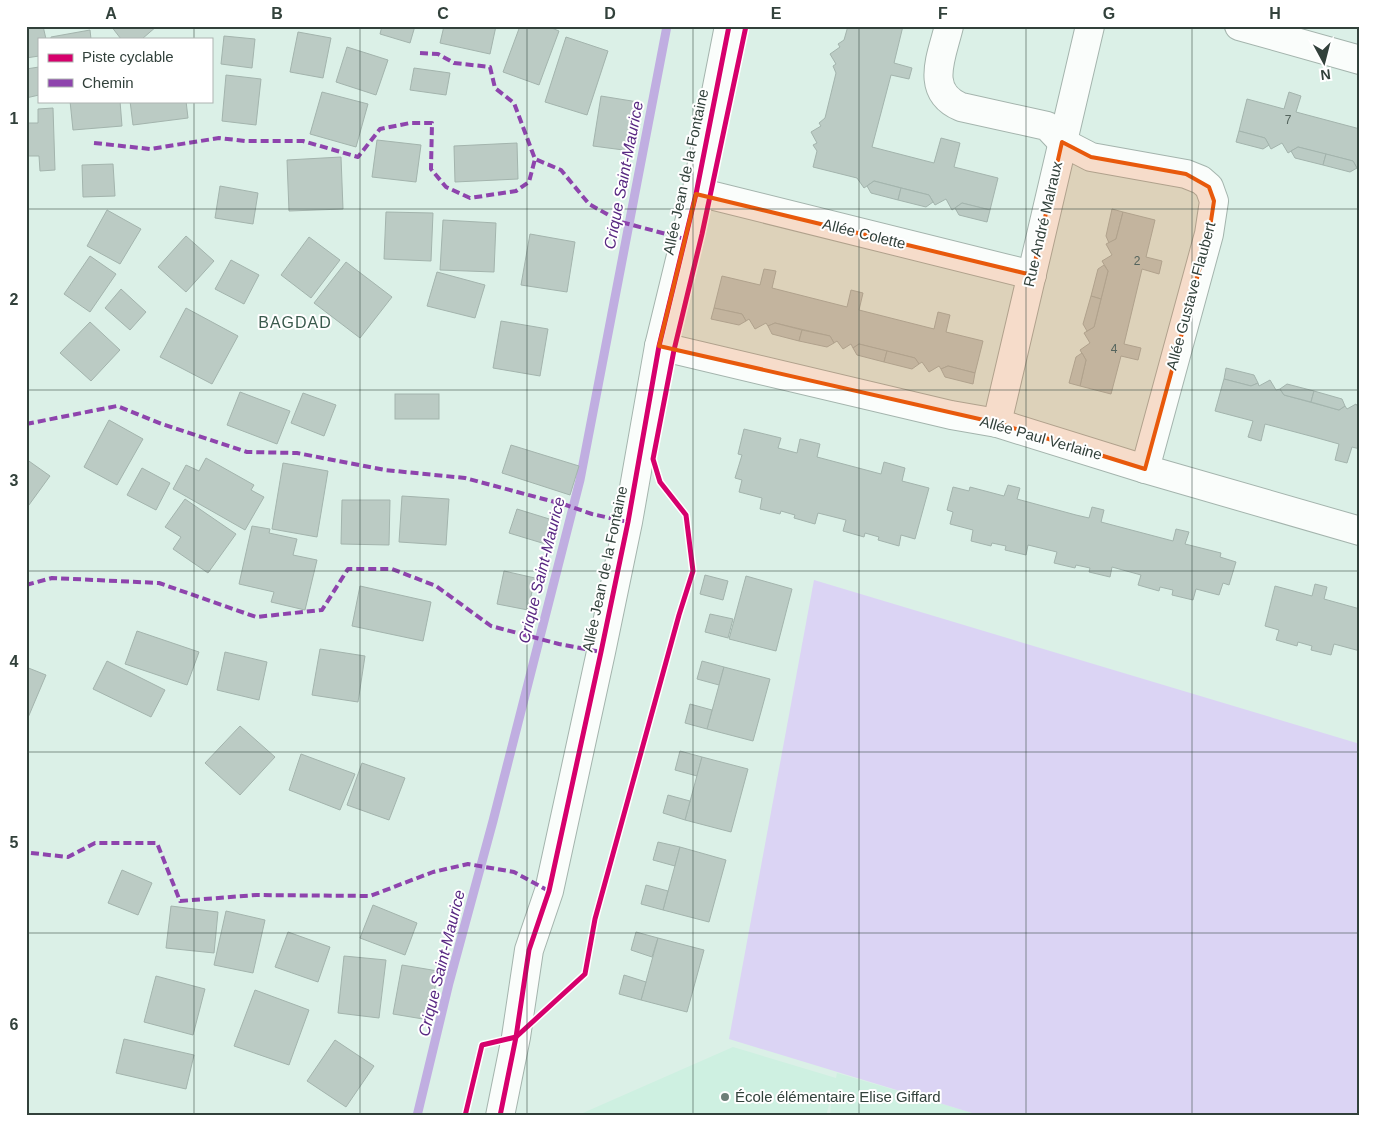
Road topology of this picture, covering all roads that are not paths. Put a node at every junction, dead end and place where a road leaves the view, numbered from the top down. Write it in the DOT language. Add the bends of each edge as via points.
graph roads {
  1 [pos="730,26"];
  2 [pos="949,26"];
  3 [pos="1090,26"];
  4 [pos="1239,26"];
  5 [pos="1360,60"];
  6 [pos="1062,142"];
  7 [pos="696,194"];
  8 [pos="1032,275"];
  9 [pos="659,346"];
  10 [pos="998,423"];
  11 [pos="1144,469"];
  12 [pos="1360,531"];
  13 [pos="500,1116"];
  1 -- 7 [label="street, Allée Jean de la Fontaine"];
  2 -- 6 [label="street, Allée Gustave Flaubert" via="937,74 945,98 961,107 1047,126"];
  3 -- 6 [label="street, Rue André Malraux"];
  4 -- 5 [label="street"];
  6 -- 8 [label="street, Rue André Malraux"];
  6 -- 11 [label="street, Allée Gustave Flaubert" via="1091,157 1186,174 1209,187 1214,201 1209,234"];
  7 -- 8 [label="street, Allée Colette"];
  7 -- 9 [label="street, Allée Jean de la Fontaine"];
  8 -- 10 [label="street, Rue André Malraux"];
  9 -- 10 [label="street, Allée Paul Verlaine" via="951,415"];
  9 -- 13 [label="street, Allée Jean de la Fontaine" via="628,522 548,891 529,950"];
  10 -- 11 [label="street, Allée Paul Verlaine"];
  11 -- 12 [label="street, Allée Paul Verlaine"];
}
